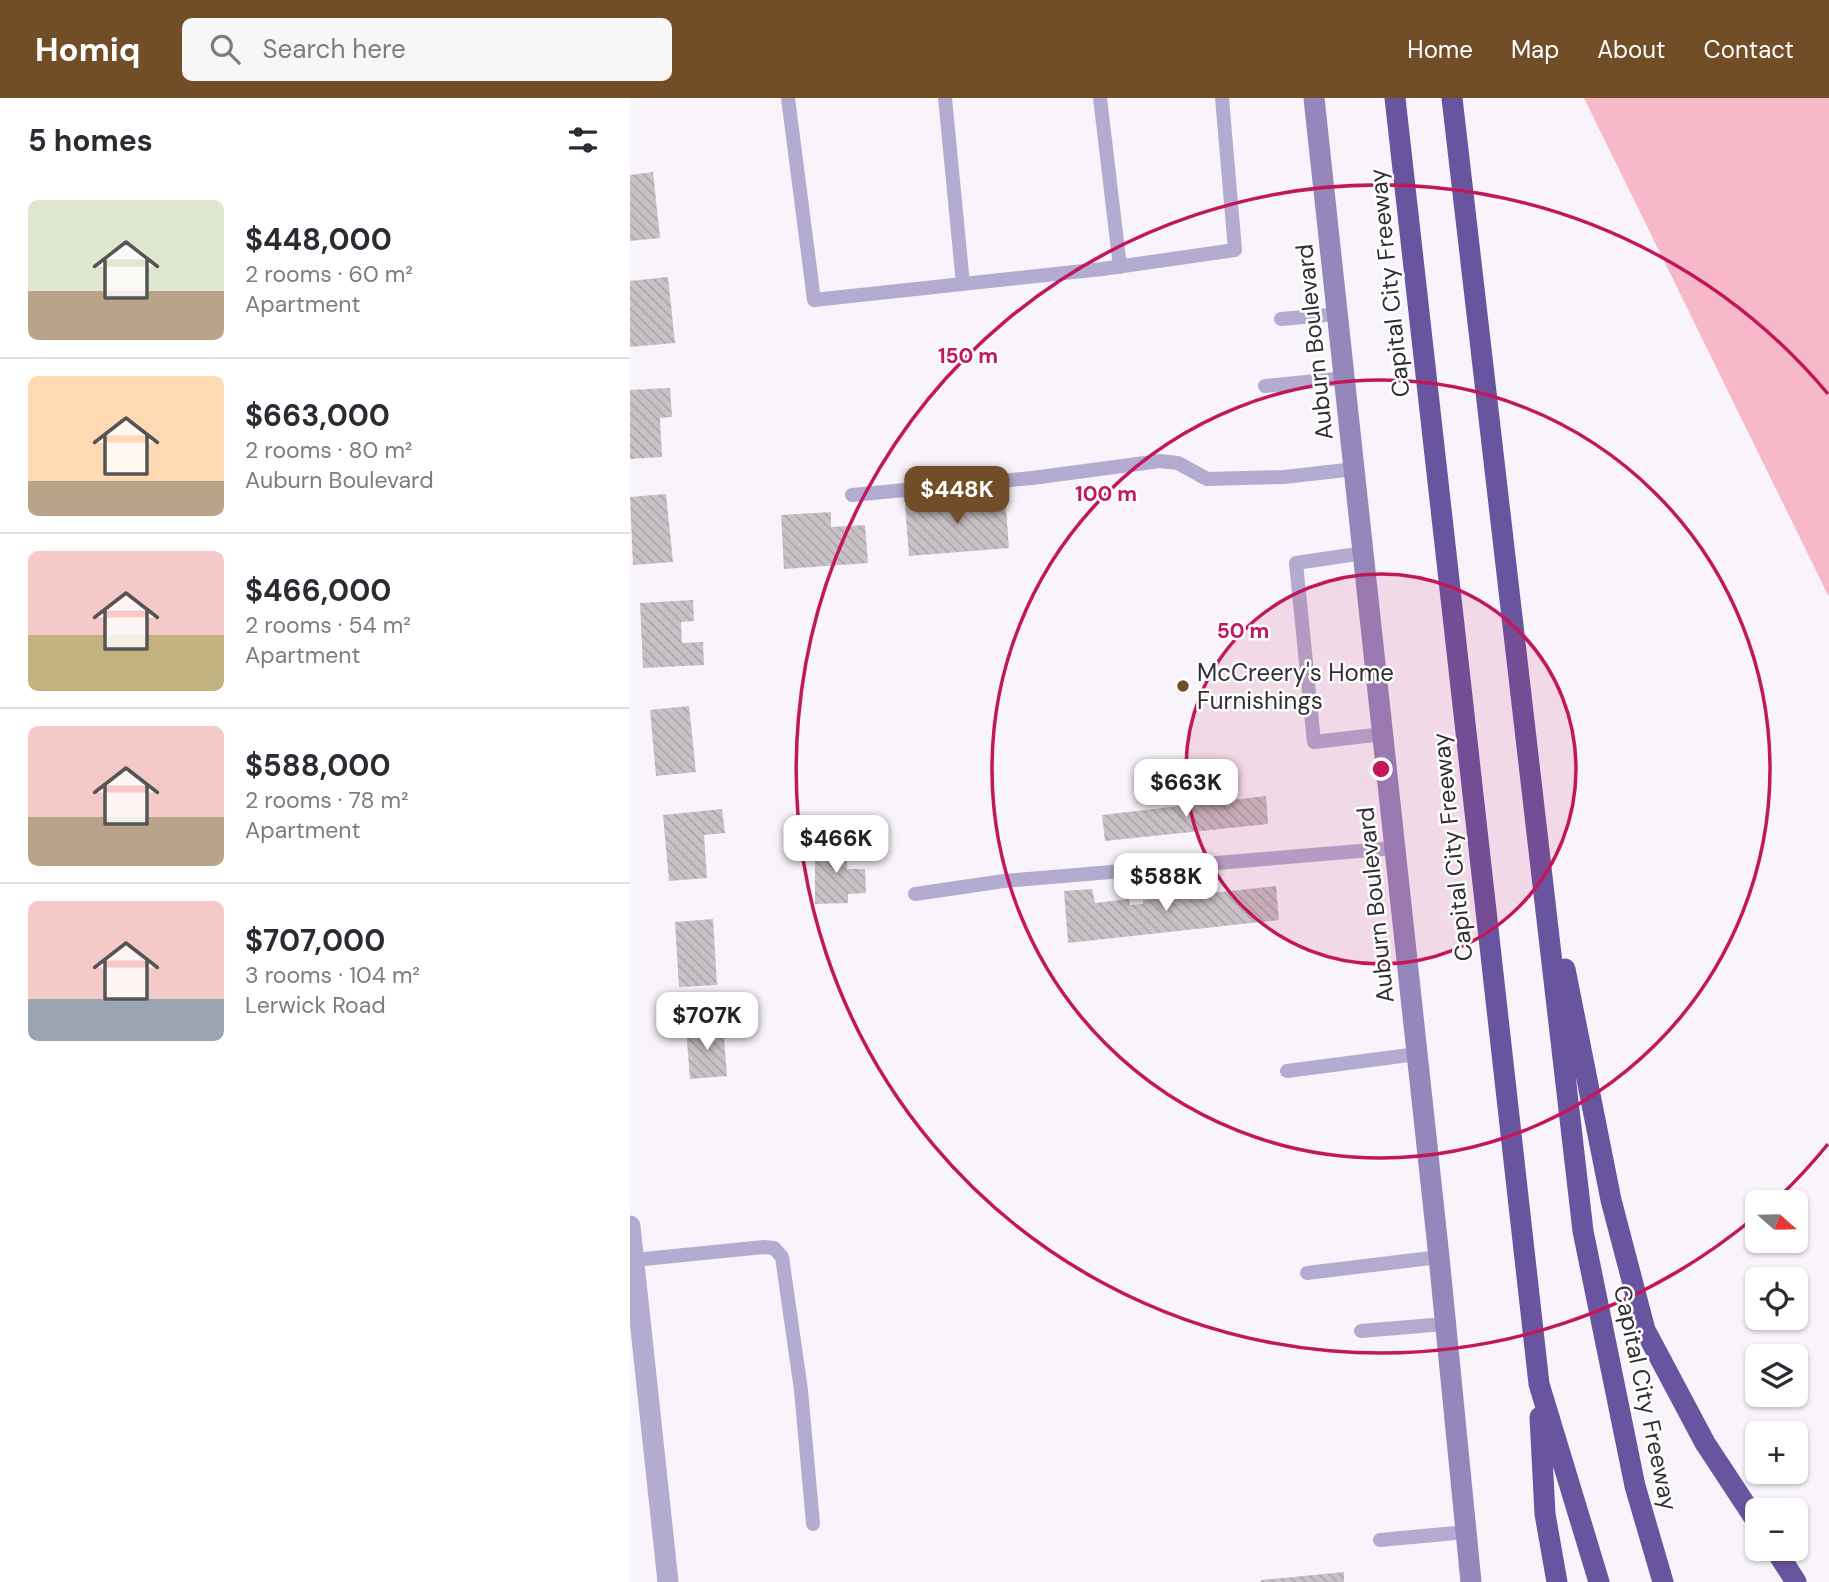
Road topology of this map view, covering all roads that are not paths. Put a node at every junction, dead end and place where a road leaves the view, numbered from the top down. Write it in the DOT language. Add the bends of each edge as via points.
graph roads {
  1 [pos="788,98"];
  2 [pos="945,98"];
  3 [pos="1100,98"];
  4 [pos="1222,98"];
  5 [pos="1314,98"];
  6 [pos="1395,98"];
  7 [pos="1452,98"];
  8 [pos="1120,267"];
  9 [pos="963,284"];
  10 [pos="1338,314"];
  11 [pos="1281,319"];
  12 [pos="1345,378"];
  13 [pos="1265,386"];
  14 [pos="1354,469"];
  15 [pos="852,495"];
  16 [pos="1364,553"];
  17 [pos="1383,734"];
  18 [pos="1534,813"];
  19 [pos="1395,848"];
  20 [pos="915,894"];
  21 [pos="1418,1054"];
  22 [pos="1287,1071"];
  23 [pos="630,1226"];
  24 [pos="1439,1257"];
  25 [pos="634,1260"];
  26 [pos="1307,1273"];
  27 [pos="1445,1324"];
  28 [pos="1361,1331"];
  29 [pos="1539,1384"];
  30 [pos="1745,1504"];
  31 [pos="813,1524"];
  32 [pos="1466,1532"];
  33 [pos="1380,1540"];
  34 [pos="1782,1561"];
  35 [pos="668,1582"];
  36 [pos="1471,1582"];
  37 [pos="1557,1582"];
  38 [pos="1599,1582"];
  39 [pos="1663,1582"];
  40 [pos="1796,1582"];
  1 -- 9 [label="lane" via="814,300"];
  2 -- 9 [label="lane"];
  3 -- 8 [label="lane"];
  4 -- 8 [label="lane" via="1235,250"];
  5 -- 10 [label="main road, Auburn Boulevard"];
  6 -- 29 [label="highway, Capital City Freeway"];
  7 -- 18 [label="highway, Capital City Freeway"];
  8 -- 9 [label="lane"];
  10 -- 11 [label="lane"];
  10 -- 12 [label="main road, Auburn Boulevard"];
  12 -- 13 [label="lane"];
  12 -- 14 [label="main road, Auburn Boulevard"];
  14 -- 15 [label="lane" via="1207,479 1178,463 1160,461"];
  14 -- 16 [label="main road, Auburn Boulevard"];
  16 -- 17 [label="main road, Auburn Boulevard"];
  16 -- 17 [label="lane" via="1296,563 1312,728 1314,742"];
  17 -- 19 [label="main road, Auburn Boulevard"];
  18 -- 30 [label="highway" via="1611,1200 1645,1330 1705,1443"];
  18 -- 39 [label="highway, Capital City Freeway" via="1583,1231 1635,1486"];
  19 -- 20 [label="lane" via="1004,881"];
  19 -- 21 [label="main road, Auburn Boulevard"];
  21 -- 22 [label="lane"];
  21 -- 24 [label="main road, Auburn Boulevard"];
  23 -- 25 [label="street"];
  24 -- 26 [label="lane"];
  24 -- 27 [label="main road, Auburn Boulevard"];
  25 -- 31 [label="lane" via="764,1247 774,1248 782,1257 801,1390"];
  25 -- 35 [label="street"];
  27 -- 28 [label="lane"];
  27 -- 32 [label="main road, Auburn Boulevard"];
  29 -- 37 [label="highway" via="1545,1514"];
  29 -- 38 [label="highway, Capital City Freeway"];
  32 -- 33 [label="lane"];
  32 -- 36 [label="main road, Auburn Boulevard"];
  34 -- 40 [label="highway"];
}
